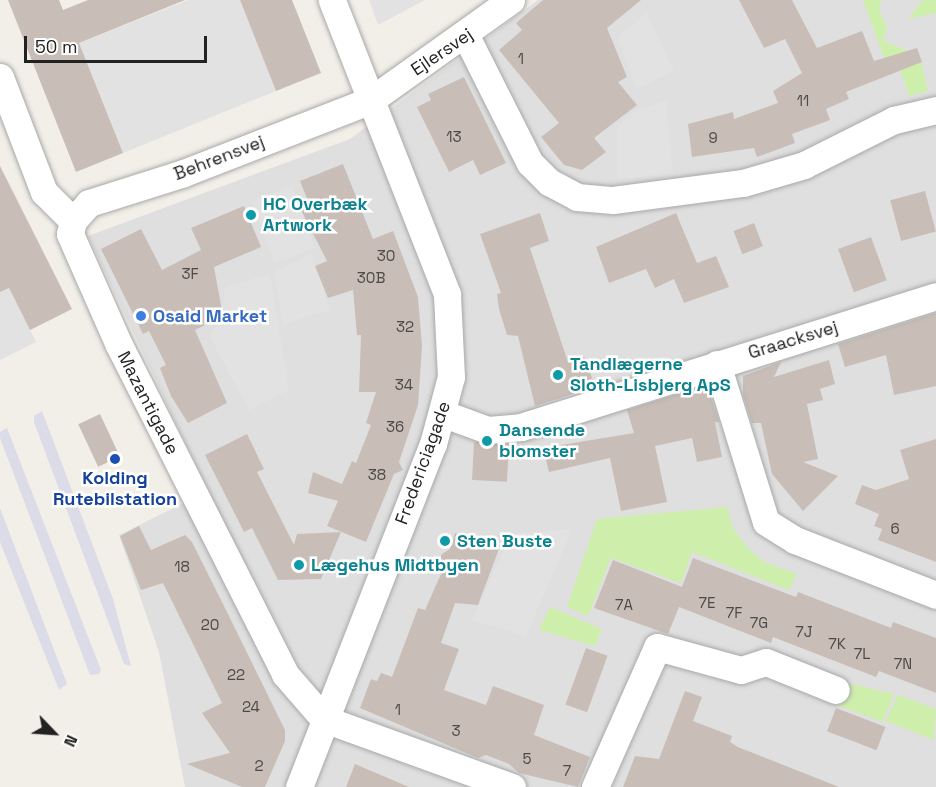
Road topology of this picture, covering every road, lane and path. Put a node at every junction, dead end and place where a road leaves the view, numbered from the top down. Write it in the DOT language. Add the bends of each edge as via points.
graph roads {
  1 [pos="332,0"];
  2 [pos="511,0"];
  3 [pos="466,36"];
  4 [pos="0,77"];
  5 [pos="371,100"];
  6 [pos="936,110"];
  7 [pos="73,221"];
  8 [pos="936,296"];
  9 [pos="717,364"];
  10 [pos="444,414"];
  11 [pos="936,595"];
  12 [pos="836,690"];
  13 [pos="324,719"];
  14 [pos="299,787"];
  15 [pos="512,787"];
  16 [pos="595,787"];
  1 -- 5 [label="street, Fredericiagade"];
  2 -- 3 [label="street, Ejlersvej"];
  3 -- 5 [label="street, Ejlersvej"];
  3 -- 6 [label="street" via="530,163 549,183 577,197 613,200 743,183 804,165 894,120"];
  4 -- 7 [label="street" via="44,192"];
  5 -- 7 [label="street, Behrensvej" via="184,173 89,203"];
  5 -- 10 [label="street, Fredericiagade" via="430,240 447,294 452,377"];
  7 -- 13 [label="street, Mazantigade" via="72,245 236,582 285,674"];
  8 -- 9 [label="street, Graacksvej"];
  9 -- 10 [label="street, Graacksvej" via="521,427 488,430"];
  9 -- 11 [label="street" via="766,522 795,540"];
  10 -- 13 [label="street, Fredericiagade"];
  12 -- 16 [label="street" via="766,662 741,670 657,647"];
  13 -- 14 [label="street, Fredericiagade"];
  13 -- 15 [label="street"];
}
